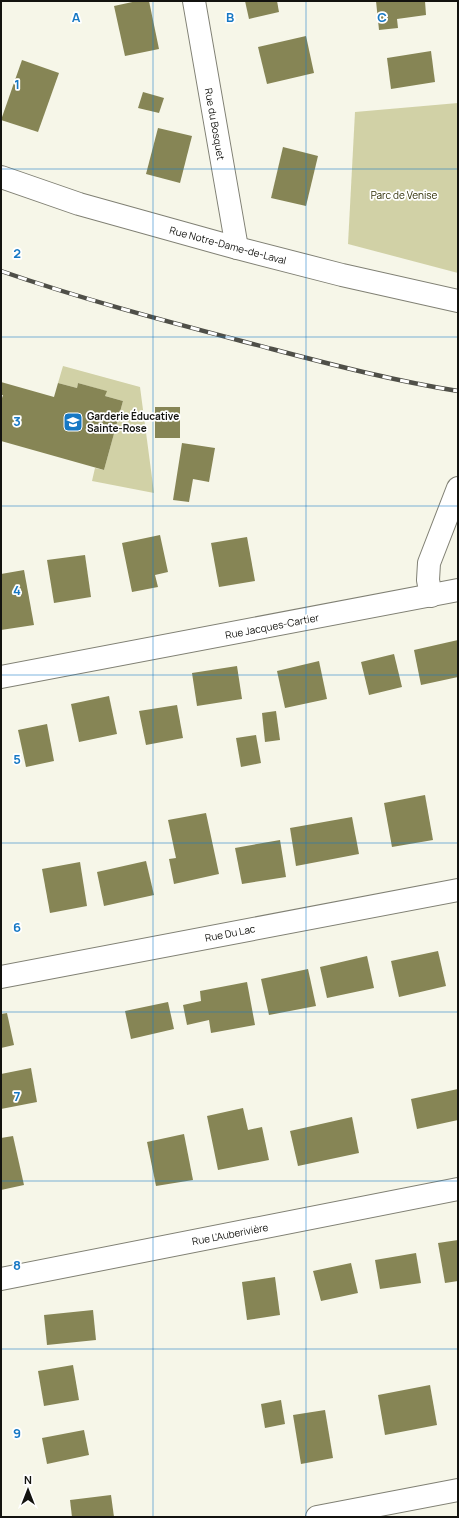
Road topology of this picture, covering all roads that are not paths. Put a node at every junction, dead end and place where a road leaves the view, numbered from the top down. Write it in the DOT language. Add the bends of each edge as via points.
graph roads {
  1 [pos="194,1"];
  2 [pos="1,177"];
  3 [pos="237,248"];
  4 [pos="458,301"];
  5 [pos="458,488"];
  6 [pos="458,590"];
  7 [pos="432,596"];
  8 [pos="1,676"];
  9 [pos="458,890"];
  10 [pos="1,977"];
  11 [pos="458,1189"];
  12 [pos="1,1279"];
  13 [pos="458,1490"];
  14 [pos="317,1517"];
  1 -- 3 [label="street, Rue du Bosquet"];
  2 -- 3 [label="street, Rue Notre-Dame-de-Laval" via="79,204"];
  3 -- 4 [label="street, Rue Notre-Dame-de-Laval"];
  5 -- 7 [label="street" via="429,563 428,580"];
  6 -- 7 [label="street, Rue Jacques-Cartier"];
  7 -- 8 [label="street, Rue Jacques-Cartier"];
  9 -- 10 [label="street, Rue Du Lac"];
  11 -- 12 [label="street, Rue L'Auberivière"];
  13 -- 14 [label="street"];
}
